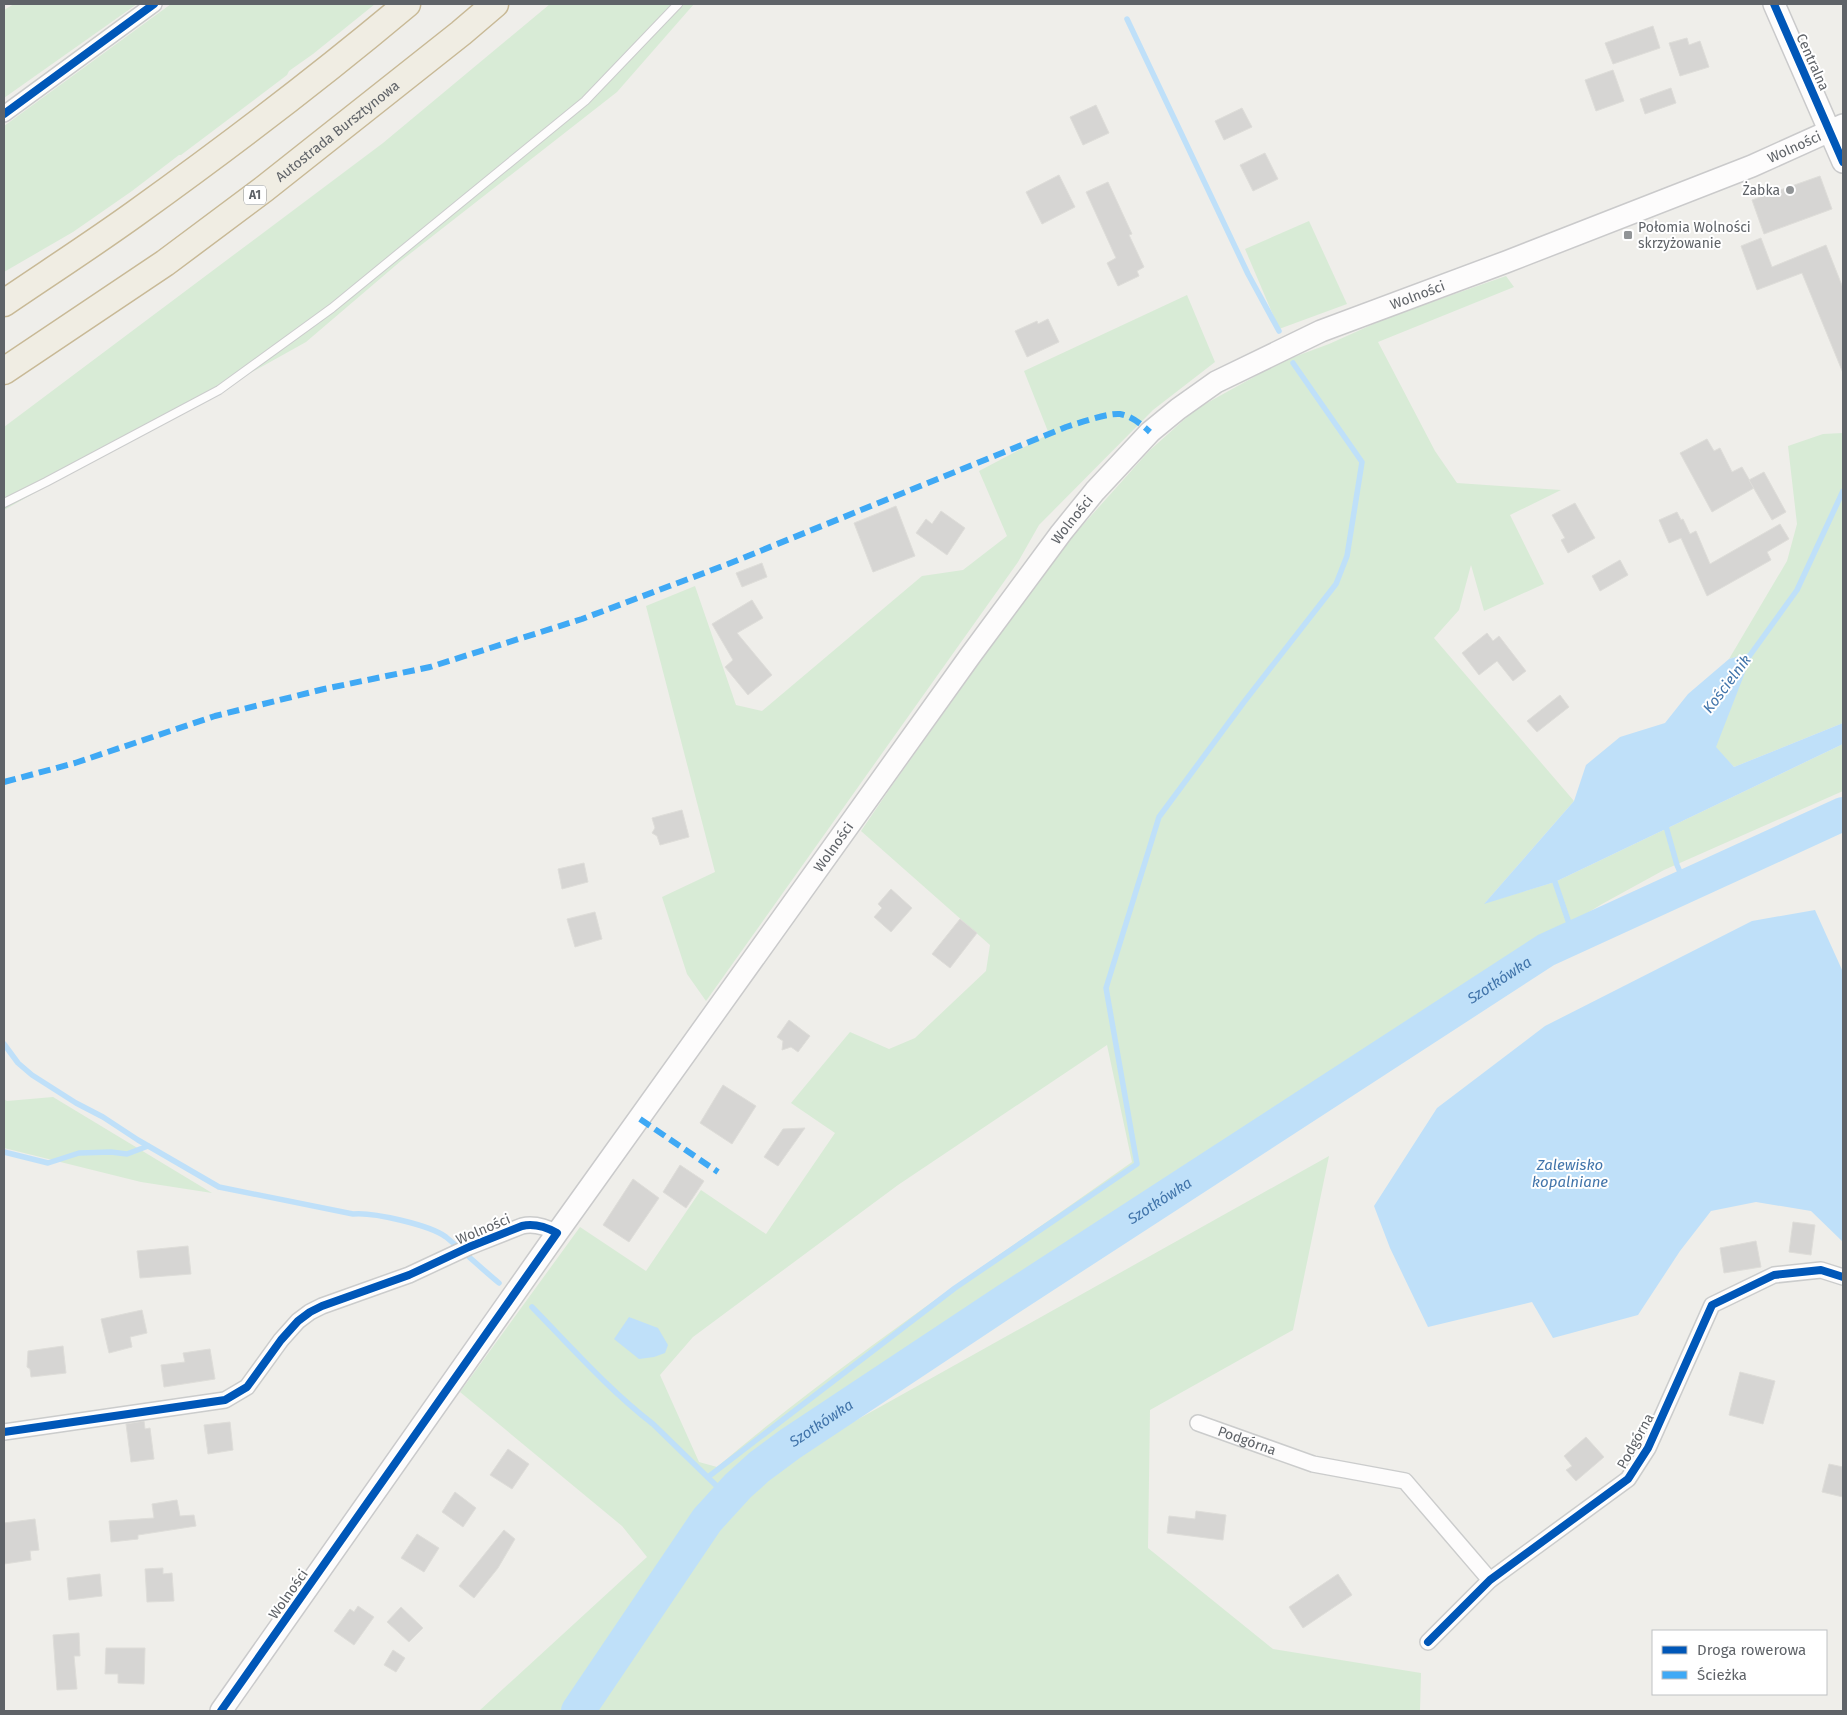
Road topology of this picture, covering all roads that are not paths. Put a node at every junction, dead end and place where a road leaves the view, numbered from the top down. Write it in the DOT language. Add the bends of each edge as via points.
graph roads {
  1 [pos="154,4"];
  2 [pos="407,4"];
  3 [pos="495,4"];
  4 [pos="678,4"];
  5 [pos="1774,4"];
  6 [pos="4,114"];
  7 [pos="1836,128"];
  8 [pos="1843,162"];
  9 [pos="4,303"];
  10 [pos="4,371"];
  11 [pos="4,503"];
  12 [pos="551,1230"];
  13 [pos="1843,1277"];
  14 [pos="1198,1423"];
  15 [pos="4,1432"];
  16 [pos="1490,1580"];
  17 [pos="1428,1642"];
  18 [pos="221,1711"];
  1 -- 6 [label="street"];
  2 -- 9 [label="highway" via="136,214"];
  3 -- 10 [label="highway, Autostrada Bursztynowa / A1" via="264,189 164,263"];
  4 -- 11 [label="lane" via="585,101 332,308 220,390"];
  5 -- 7 [label="main road, Centralna"];
  7 -- 8 [label="main road"];
  7 -- 12 [label="main road, Wolności" via="1752,166 1321,331 1216,382 1150,432 1061,533"];
  12 -- 15 [label="street, Wolności" via="529,1224 409,1275 310,1312 281,1340 247,1387 225,1400"];
  12 -- 18 [label="main road, Wolności"];
  13 -- 16 [label="street, Podgórna" via="1821,1270 1774,1275 1712,1305 1648,1448 1628,1479"];
  14 -- 16 [label="street, Podgórna" via="1313,1464 1405,1481"];
  16 -- 17 [label="street, Podgórna"];
}
